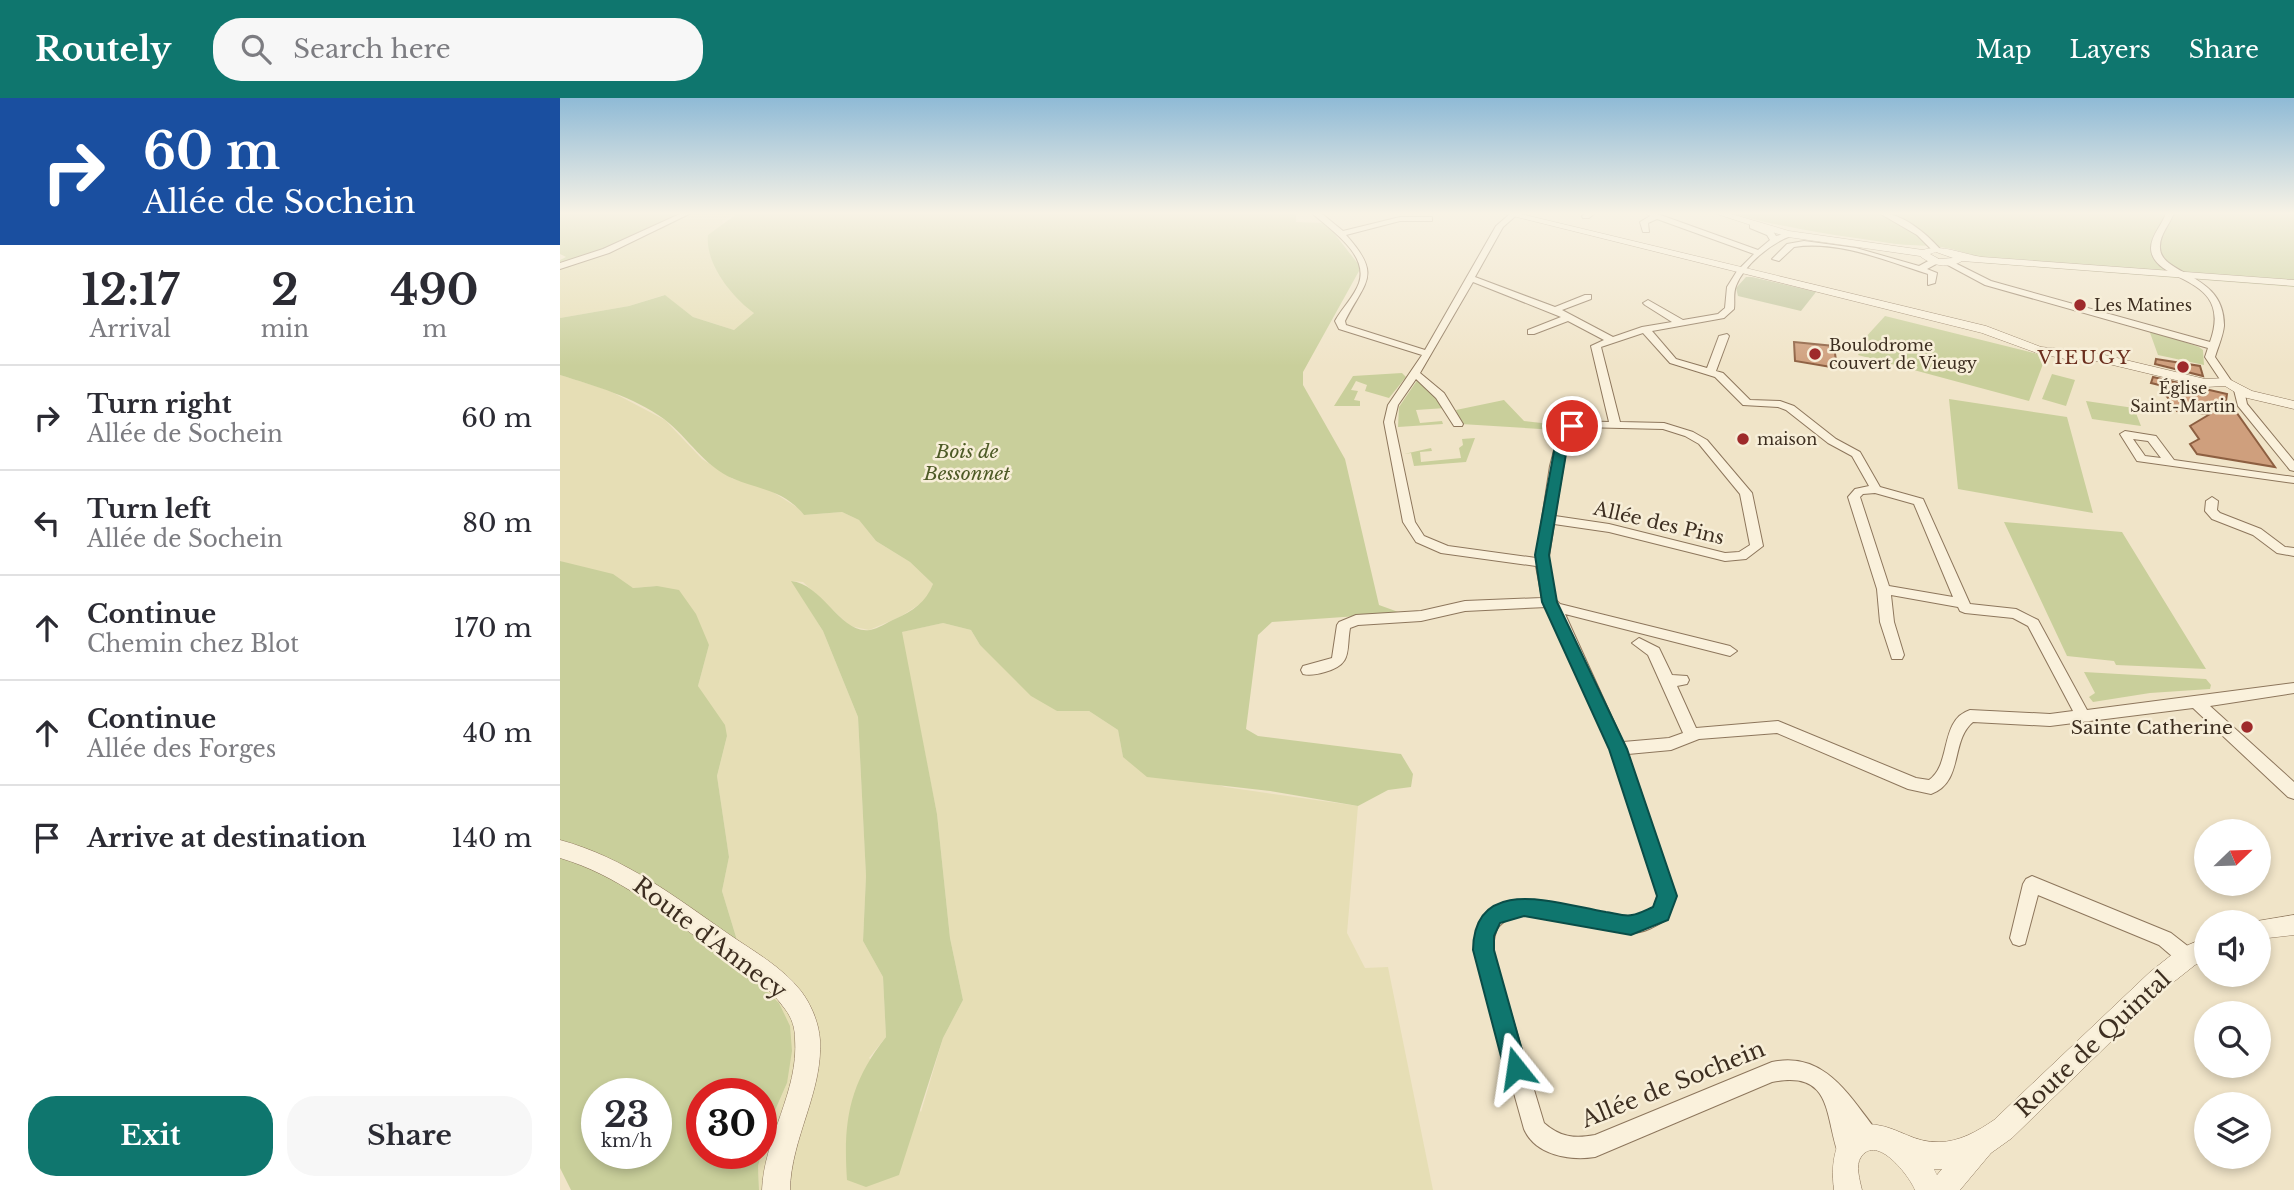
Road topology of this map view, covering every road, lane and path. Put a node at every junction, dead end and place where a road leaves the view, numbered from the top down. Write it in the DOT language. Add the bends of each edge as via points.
graph roads {
  1 [pos="1362,264"];
  2 [pos="1480,264"];
  3 [pos="1715,264"];
  4 [pos="1750,264"];
  5 [pos="1904,264"];
  6 [pos="1929,264"];
  7 [pos="1959,264"];
  8 [pos="2011,264"];
  9 [pos="2165,264"];
  10 [pos="1920,269"];
  11 [pos="1743,271"];
  12 [pos="2189,276"];
  13 [pos="1472,279"];
  14 [pos="1931,283"];
  15 [pos="2294,284"];
  16 [pos="1588,298"];
  17 [pos="1648,303"];
  18 [pos="1555,310"];
  19 [pos="1567,318"];
  20 [pos="1684,324"];
  21 [pos="1644,329"];
  22 [pos="1531,332"];
  23 [pos="1724,336"];
  24 [pos="1610,339"];
  25 [pos="2212,346"];
  26 [pos="1428,354"];
  27 [pos="1711,372"];
  28 [pos="1415,374"];
  29 [pos="2227,382"];
  30 [pos="2239,390"];
  31 [pos="2294,405"];
  32 [pos="1458,424"];
  33 [pos="1615,425"];
  34 [pos="2170,463"];
  35 [pos="2294,468"];
  36 [pos="2294,480"];
  37 [pos="1877,489"];
  38 [pos="2212,501"];
  39 [pos="1548,519"];
  40 [pos="2294,552"];
  41 [pos="1542,563"];
  42 [pos="1884,589"];
  43 [pos="1963,603"];
  44 [pos="1552,605"];
  45 [pos="1639,643"];
  46 [pos="1730,651"];
  47 [pos="1897,655"];
  48 [pos="1308,670"];
  49 [pos="2294,688"];
  50 [pos="2196,702"];
  51 [pos="2083,716"];
  52 [pos="1691,734"];
  53 [pos="1618,749"];
  54 [pos="2294,792"];
  55 [pos="560,849"];
  56 [pos="2294,925"];
  57 [pos="2271,928"];
  58 [pos="2019,938"];
  59 [pos="2194,952"];
  60 [pos="2194,955"];
  61 [pos="1982,1144"];
  62 [pos="1907,1152"];
  63 [pos="1849,1168"];
  64 [pos="776,1190"];
  65 [pos="1929,1190"];
  66 [pos="1942,1190"];
  1 -- 26 [label="street" via="1364,282 1340,321 1342,327"];
  2 -- 13 [label="street"];
  3 -- 11 [label="street"];
  4 -- 11 [label="street"];
  5 -- 10 [label="street"];
  6 -- 10 [label="street"];
  7 -- 25 [label="street" via="1988,283"];
  8 -- 12 [label="street"];
  9 -- 12 [label="street"];
  10 -- 14 [label="street" via="1933,273"];
  11 -- 20 [label="street" via="1730,289 1731,305 1726,313"];
  11 -- 29 [label="street" via="1986,330 2000,339 2075,357 2092,356 2205,383"];
  12 -- 15 [label="street"];
  12 -- 25 [label="street" via="2204,286 2216,308 2218,328"];
  13 -- 18 [label="street"];
  13 -- 26 [label="street"];
  16 -- 18 [label="street"];
  17 -- 20 [label="street"];
  18 -- 19 [label="street"];
  19 -- 22 [label="street"];
  19 -- 24 [label="street"];
  20 -- 21 [label="street"];
  21 -- 24 [label="street"];
  21 -- 27 [label="street" via="1674,361"];
  23 -- 27 [label="street"];
  24 -- 33 [label="street" via="1595,350"];
  25 -- 29 [label="street" via="2212,362"];
  26 -- 28 [label="street"];
  27 -- 37 [label="street" via="1723,377 1745,402 1787,406 1856,454"];
  28 -- 32 [label="street" via="1451,409"];
  28 -- 41 [label="street" via="1393,405 1389,422 1415,534 1426,544 1445,550"];
  29 -- 30 [label="street"];
  30 -- 31 [label="street"];
  30 -- 35 [label="street" via="2242,404"];
  33 -- 39 [label="street, Allée de Sochein" via="1578,424 1564,431"];
  33 -- 39 [label="street, Allée des Pins" via="1664,426 1703,442 1746,493 1758,546 1742,556 1725,557 1609,528"];
  34 -- 36 [label="street"];
  37 -- 42 [label="street" via="1859,491 1854,497"];
  37 -- 43 [label="street" via="1921,505"];
  38 -- 40 [label="street" via="2211,511 2216,516 2257,532 2281,550"];
  39 -- 41 [label="street, Allée de Sochein"];
  41 -- 44 [label="street, Allée de Sochein"];
  42 -- 43 [label="street"];
  42 -- 47 [label="street"];
  43 -- 51 [label="street" via="1965,608 2016,614 2033,623"];
  44 -- 46 [label="street"];
  44 -- 48 [label="street" via="1465,606 1421,616 1356,620 1344,625 1340,658"];
  44 -- 53 [label="street, Allée de Sochein"];
  45 -- 52 [label="street" via="1654,652 1675,681"];
  49 -- 50 [label="street"];
  50 -- 51 [label="street"];
  50 -- 54 [label="street"];
  51 -- 52 [label="street" via="2050,720 1970,716 1961,722 1940,781 1931,787 1914,784 1783,728"];
  52 -- 53 [label="street" via="1671,744"];
  53 -- 63 [label="street, Allée de Sochein" via="1667,896 1665,907 1653,918 1631,925 1513,907 1493,917 1483,935 1483,950 1535,1129 1563,1148 1595,1146 1784,1068 1813,1074 1836,1099"];
  55 -- 64 [label="street, Route d'Annecy" via="631,877 765,973 794,1002 806,1026 807,1060 777,1158"];
  56 -- 57 [label="street"];
  58 -- 59 [label="street" via="2032,884"];
  60 -- 61 [label="street, Route de Quintal" via="2148,989"];
  61 -- 62 [label="street, Route de Quintal" via="1941,1156"];
  61 -- 66 [label="street, Route de Quintal"];
  62 -- 63 [label="street, Route de Quintal" via="1888,1140"];
  62 -- 65 [label="street" via="1921,1168"];
}
